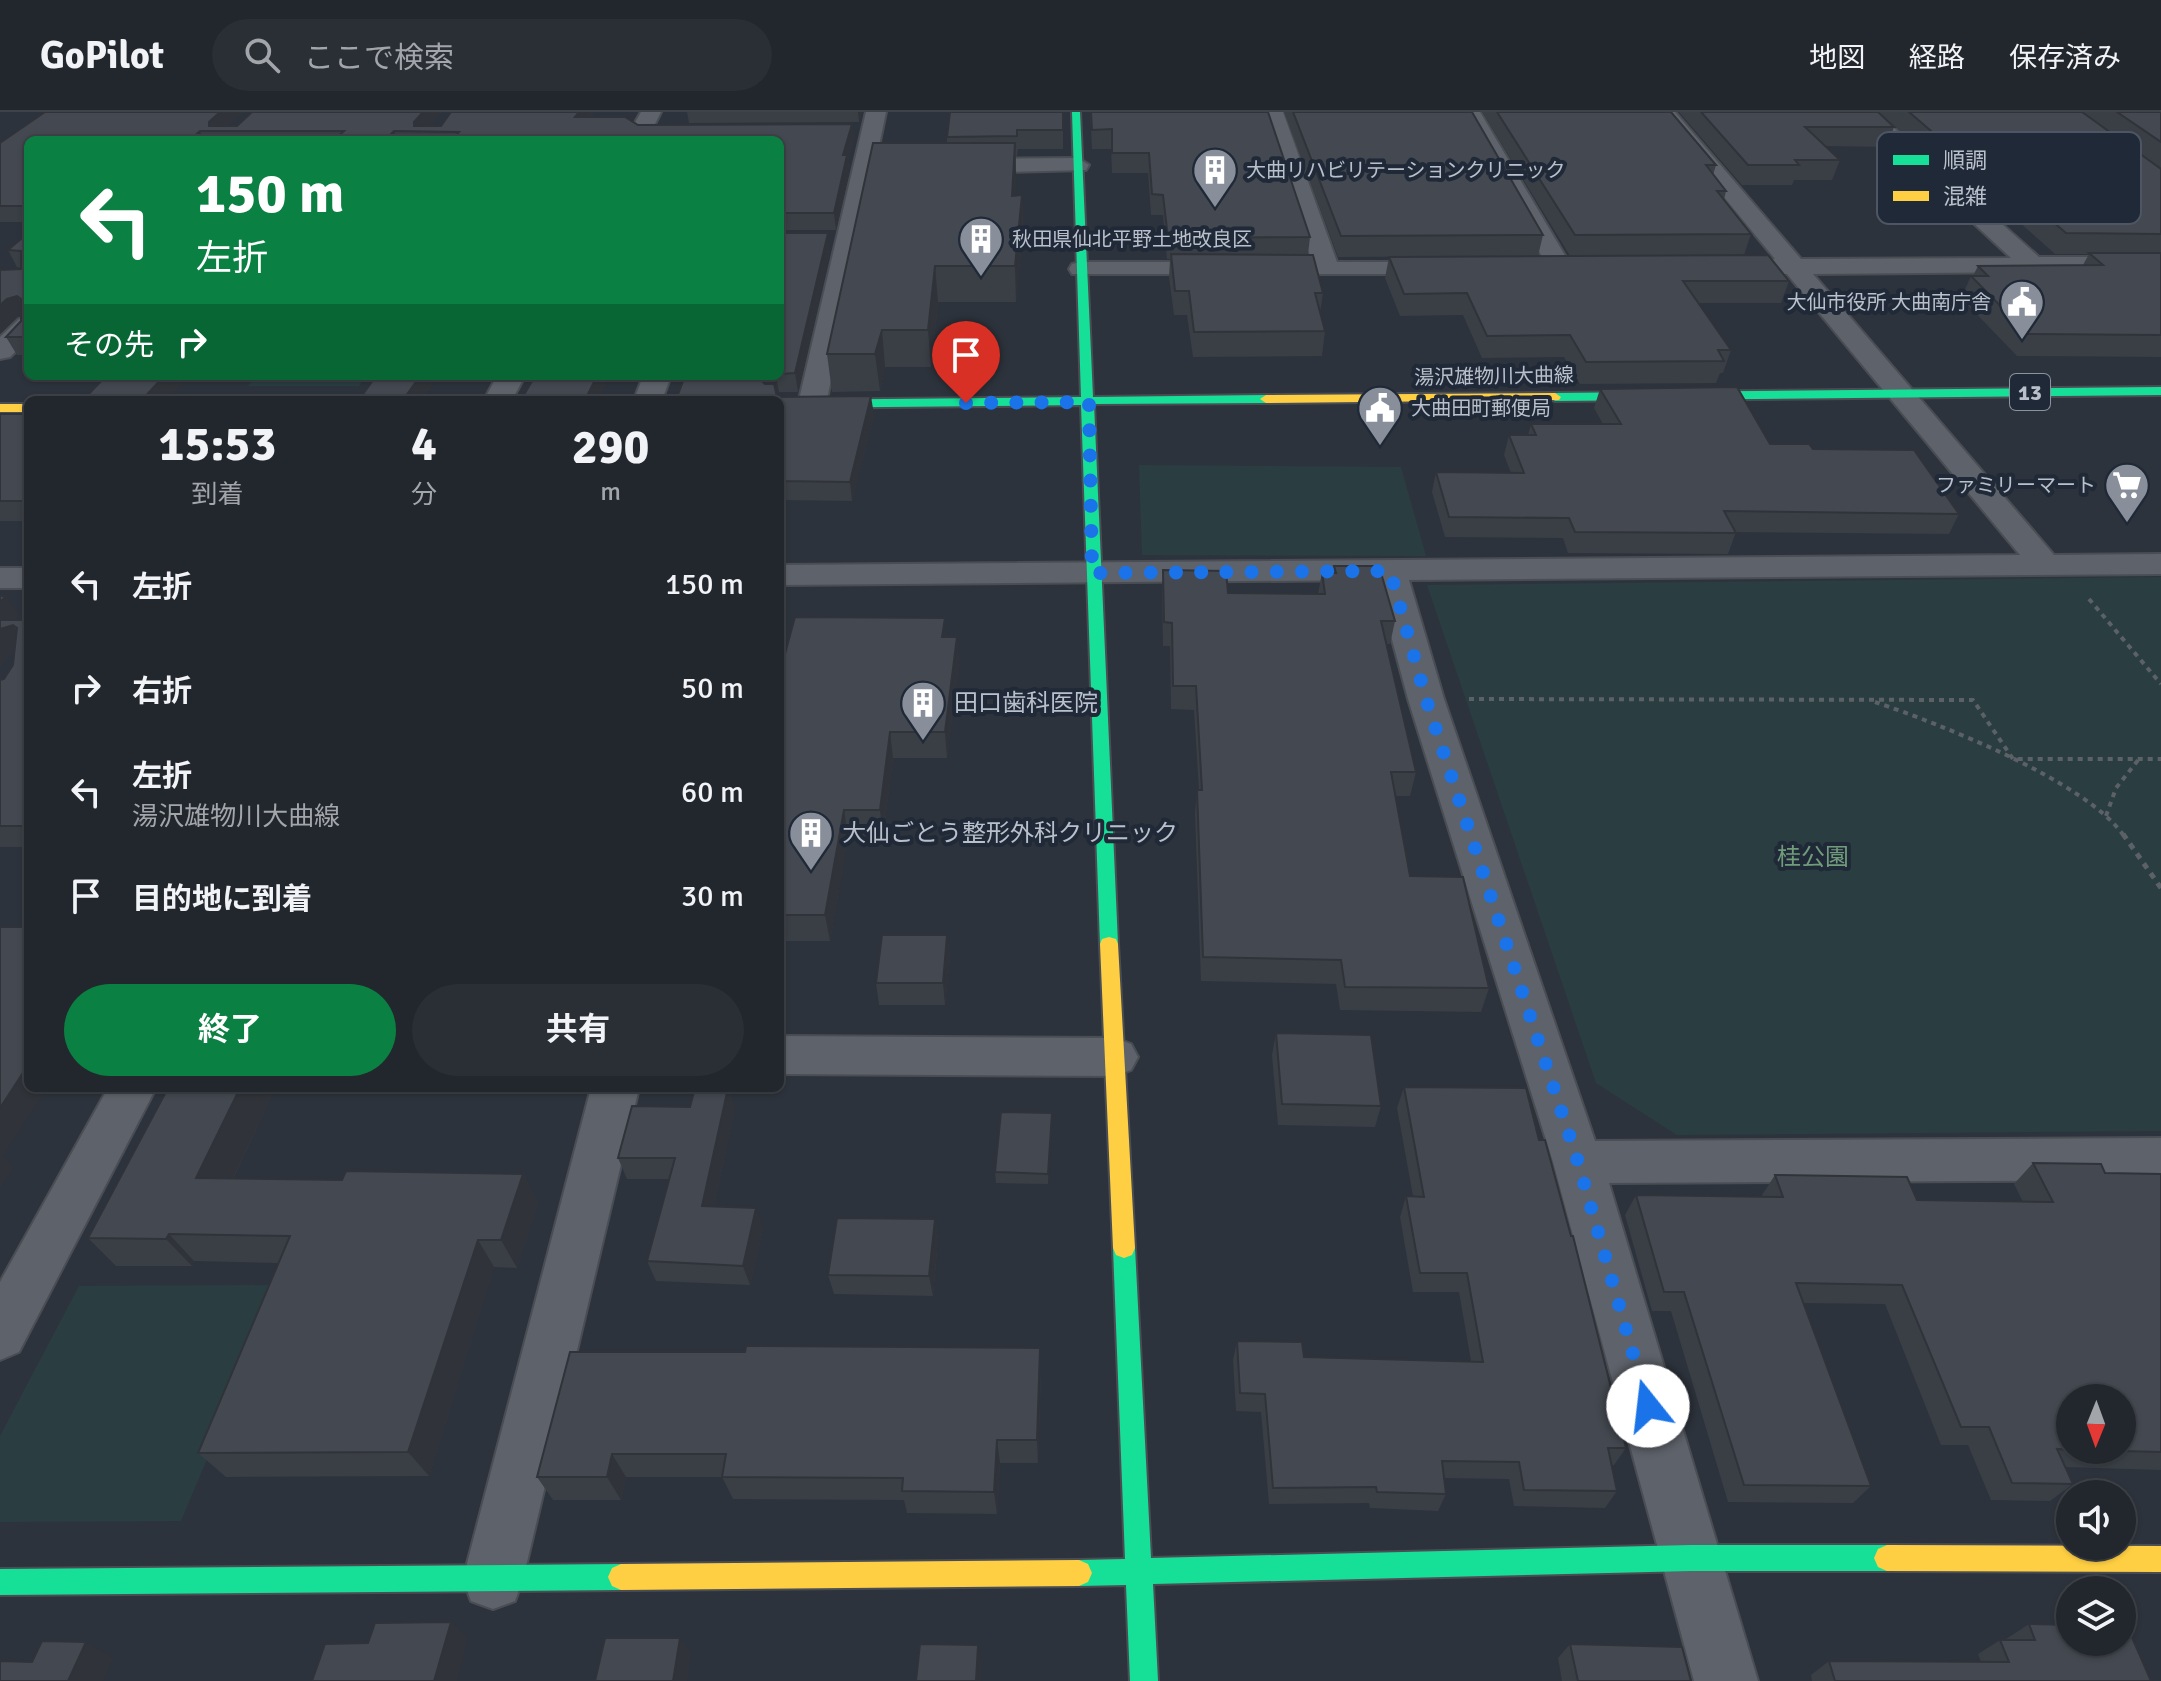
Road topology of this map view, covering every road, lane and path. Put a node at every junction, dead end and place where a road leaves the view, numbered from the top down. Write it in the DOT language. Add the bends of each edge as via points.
graph roads {
  1 [pos="651,112"];
  2 [pos="1076,112"];
  3 [pos="1273,112"];
  4 [pos="1470,112"];
  5 [pos="1664,112"];
  6 [pos="1864,112"];
  7 [pos="874,122"];
  8 [pos="843,131"];
  9 [pos="669,132"];
  10 [pos="1886,132"];
  11 [pos="638,136"];
  12 [pos="1078,165"];
  13 [pos="941,166"];
  14 [pos="1988,224"];
  15 [pos="820,240"];
  16 [pos="846,240"];
  17 [pos="2032,264"];
  18 [pos="2161,264"];
  19 [pos="1791,266"];
  20 [pos="1699,267"];
  21 [pos="1592,268"];
  22 [pos="1081,269"];
  23 [pos="1327,269"];
  24 [pos="1468,269"];
  25 [pos="1530,269"];
  26 [pos="1561,269"];
  27 [pos="24,329"];
  28 [pos="0,351"];
  29 [pos="2161,391"];
  30 [pos="1898,394"];
  31 [pos="1089,402"];
  32 [pos="784,404"];
  33 [pos="812,404"];
  34 [pos="0,408"];
  35 [pos="24,408"];
  36 [pos="2161,564"];
  37 [pos="2053,566"];
  38 [pos="1390,571"];
  39 [pos="1092,573"];
  40 [pos="784,575"];
  41 [pos="0,578"];
  42 [pos="24,578"];
  43 [pos="2161,684"];
  44 [pos="1426,699"];
  45 [pos="1870,700"];
  46 [pos="2013,759"];
  47 [pos="2139,759"];
  48 [pos="2161,759"];
  49 [pos="2106,816"];
  50 [pos="2161,888"];
  51 [pos="784,1055"];
  52 [pos="1115,1057"];
  53 [pos="130,1092"];
  54 [pos="614,1092"];
  55 [pos="2161,1159"];
  56 [pos="1578,1162"];
  57 [pos="0,1334"];
  58 [pos="1691,1558"];
  59 [pos="2161,1559"];
  60 [pos="1140,1572"];
  61 [pos="493,1579"];
  62 [pos="0,1582"];
  63 [pos="1144,1681"];
  64 [pos="1726,1681"];
  1 -- 11 [label="street"];
  2 -- 12 [label="street"];
  3 -- 23 [label="street"];
  4 -- 26 [label="street"];
  5 -- 19 [label="street"];
  6 -- 10 [label="street"];
  7 -- 8 [label="street"];
  7 -- 16 [label="street" via="873,166"];
  9 -- 11 [label="street"];
  12 -- 13 [label="street"];
  12 -- 22 [label="street"];
  14 -- 17 [label="street"];
  15 -- 16 [label="street"];
  16 -- 33 [label="street"];
  17 -- 18 [label="street"];
  17 -- 19 [label="street"];
  19 -- 20 [label="street"];
  19 -- 30 [label="street"];
  21 -- 26 [label="street"];
  22 -- 23 [label="street"];
  22 -- 31 [label="street"];
  23 -- 24 [label="street"];
  25 -- 26 [label="street"];
  27 -- 28 [label="street"];
  29 -- 30 [label="street, 湯沢雄物川大曲線 / 13"];
  30 -- 31 [label="street, 湯沢雄物川大曲線 / 13"];
  30 -- 37 [label="street"];
  31 -- 33 [label="street, 湯沢雄物川大曲線 / 13"];
  31 -- 39 [label="street"];
  32 -- 33 [label="street, 湯沢雄物川大曲線 / 13"];
  34 -- 35 [label="street"];
  36 -- 37 [label="street"];
  37 -- 38 [label="street"];
  37 -- 43 [label="path"];
  38 -- 39 [label="street"];
  38 -- 44 [label="street"];
  39 -- 40 [label="street"];
  39 -- 52 [label="street"];
  41 -- 42 [label="street"];
  44 -- 45 [label="path"];
  44 -- 56 [label="street"];
  45 -- 46 [label="path"];
  45 -- 46 [label="path" via="1973,700"];
  46 -- 47 [label="path"];
  46 -- 49 [label="path"];
  47 -- 48 [label="path"];
  47 -- 49 [label="path" via="2116,788"];
  49 -- 50 [label="path"];
  51 -- 52 [label="street"];
  52 -- 60 [label="street"];
  53 -- 57 [label="street"];
  54 -- 61 [label="street"];
  55 -- 56 [label="street"];
  56 -- 58 [label="street"];
  58 -- 59 [label="street"];
  58 -- 60 [label="street"];
  58 -- 64 [label="street"];
  60 -- 61 [label="street"];
  60 -- 63 [label="street"];
  61 -- 62 [label="street"];
}
